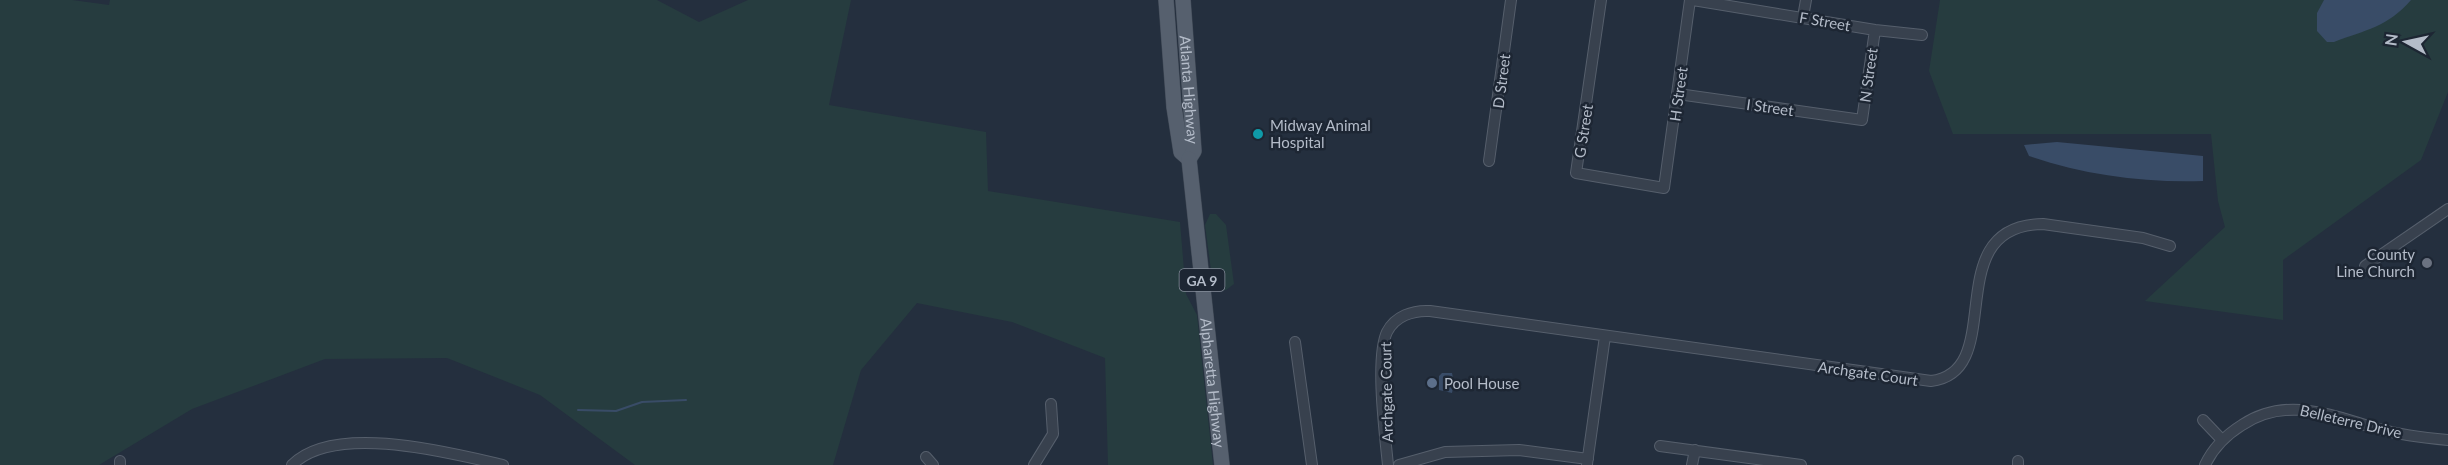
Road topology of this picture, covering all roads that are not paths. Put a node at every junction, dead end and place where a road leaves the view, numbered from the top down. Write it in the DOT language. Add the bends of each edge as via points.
graph roads {
  1 [pos="1166,0"];
  2 [pos="1183,0"];
  3 [pos="1510,0"];
  4 [pos="1601,0"];
  5 [pos="1692,0"];
  6 [pos="1806,0"];
  7 [pos="1803,16"];
  8 [pos="1875,30"];
  9 [pos="1922,35"];
  10 [pos="1678,94"];
  11 [pos="1862,120"];
  12 [pos="1189,159"];
  13 [pos="1489,161"];
  14 [pos="1664,188"];
  15 [pos="2448,209"];
  16 [pos="2170,246"];
  17 [pos="2365,266"];
  18 [pos="1605,336"];
  19 [pos="1295,342"];
  20 [pos="1051,404"];
  21 [pos="2203,420"];
  22 [pos="2222,440"];
  23 [pos="2448,440"];
  24 [pos="1660,446"];
  25 [pos="1695,450"];
  26 [pos="1221,457"];
  27 [pos="1587,462"];
  28 [pos="292,465"];
  29 [pos="503,465"];
  30 [pos="1034,465"];
  31 [pos="1232,465"];
  32 [pos="1312,465"];
  33 [pos="1388,465"];
  34 [pos="1398,465"];
  35 [pos="1692,465"];
  36 [pos="1801,465"];
  37 [pos="2205,465"];
  1 -- 12 [label="main road, Atlanta Highway / GA 9" via="1175,113 1181,152"];
  2 -- 12 [label="main road, Atlanta Highway / GA 9" via="1194,151"];
  3 -- 13 [label="street, D Street"];
  4 -- 14 [label="street, G Street" via="1576,173"];
  5 -- 7 [label="street, F Street"];
  5 -- 10 [label="street, H Street"];
  6 -- 7 [label="street"];
  7 -- 8 [label="street, F Street"];
  8 -- 9 [label="street, F Street"];
  8 -- 11 [label="street, N Street"];
  10 -- 11 [label="street, I Street"];
  10 -- 14 [label="street, H Street"];
  12 -- 26 [label="main road, Alpharetta Highway / GA 9"];
  15 -- 17 [label="street"];
  16 -- 18 [label="street, Archgate Court" via="2143,238 2043,224 2027,225 2008,233 1993,246 1982,265 1964,361 1956,372 1939,380"];
  18 -- 27 [label="street"];
  18 -- 33 [label="street, Archgate Court" via="1430,311 1401,317 1389,328 1383,349"];
  19 -- 32 [label="street"];
  20 -- 30 [label="street" via="1053,435"];
  21 -- 22 [label="street"];
  22 -- 23 [label="street, Belleterre Drive" via="2253,417 2291,408 2381,430"];
  22 -- 37 [label="street, Belleterre Drive"];
  24 -- 25 [label="street"];
  25 -- 35 [label="street"];
  25 -- 36 [label="street"];
  26 -- 31 [label="main road"];
  27 -- 34 [label="street" via="1519,450 1445,452"];
  28 -- 29 [label="street" via="327,447 377,445 421,448"];
}
